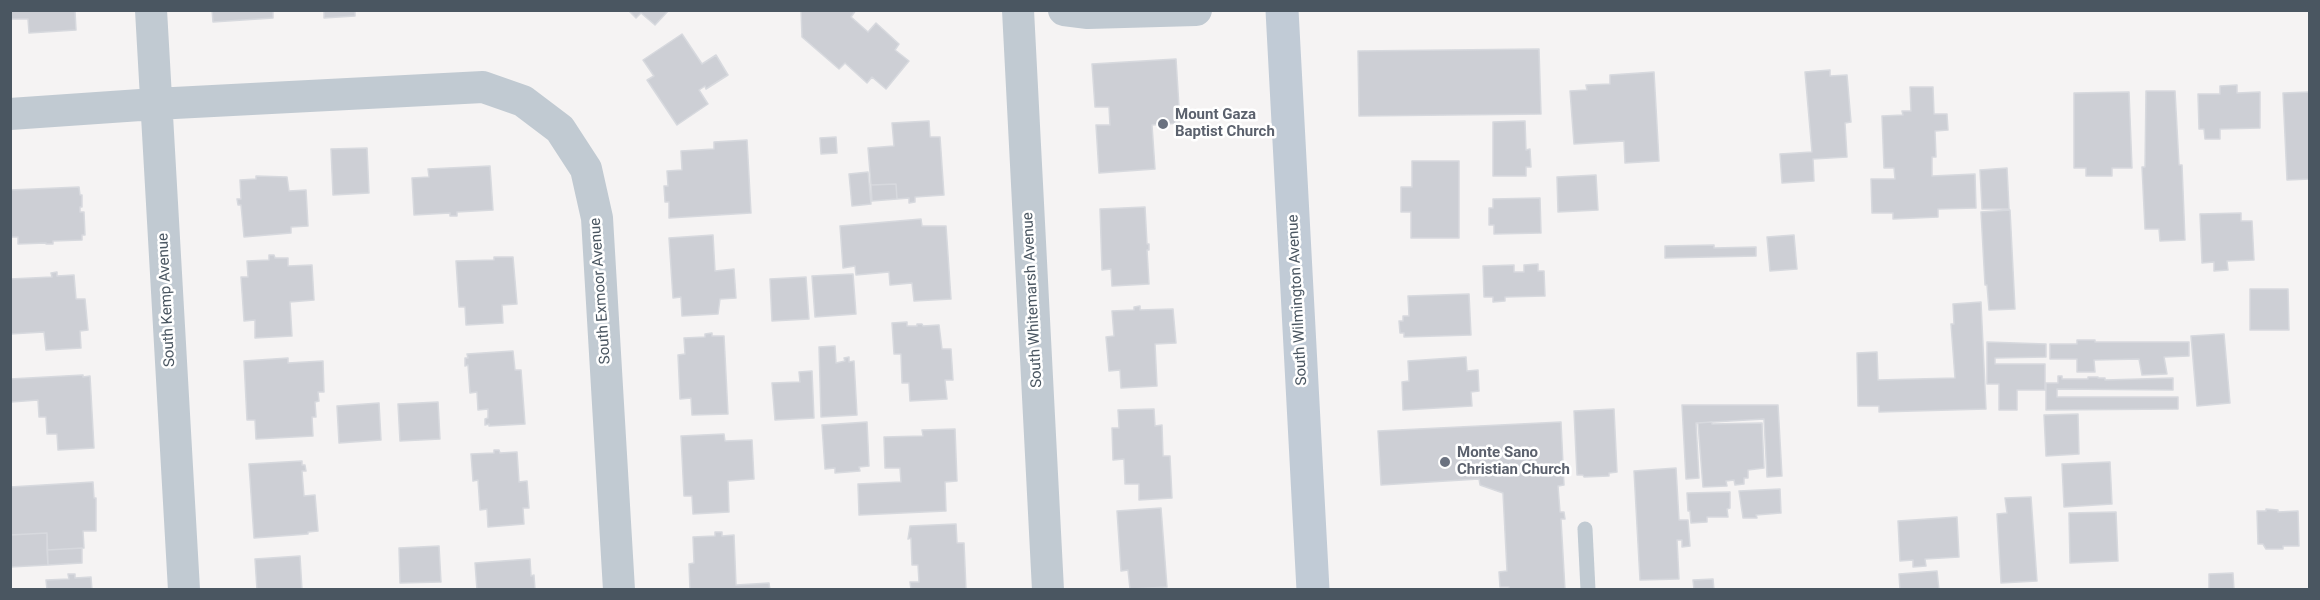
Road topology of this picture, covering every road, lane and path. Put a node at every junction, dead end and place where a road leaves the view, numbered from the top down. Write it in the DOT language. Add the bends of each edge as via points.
graph roads {
  1 [pos="151,10"];
  2 [pos="1018,10"];
  3 [pos="1064,10"];
  4 [pos="1196,10"];
  5 [pos="1282,10"];
  6 [pos="155,104"];
  7 [pos="10,114"];
  8 [pos="1585,529"];
  9 [pos="184,590"];
  10 [pos="619,590"];
  11 [pos="1048,590"];
  12 [pos="1313,590"];
  13 [pos="1588,590"];
  1 -- 6 [label="street, South Kemp Avenue"];
  2 -- 11 [label="street, South Whitemarsh Avenue"];
  3 -- 4 [label="street"];
  5 -- 12 [label="main road, South Wilmington Avenue"];
  6 -- 7 [label="street, South Exmoor Avenue"];
  6 -- 9 [label="street, South Kemp Avenue"];
  6 -- 10 [label="street, South Exmoor Avenue" via="483,87 523,101 560,129 586,169 597,218"];
  8 -- 13 [label="lane"];
}
